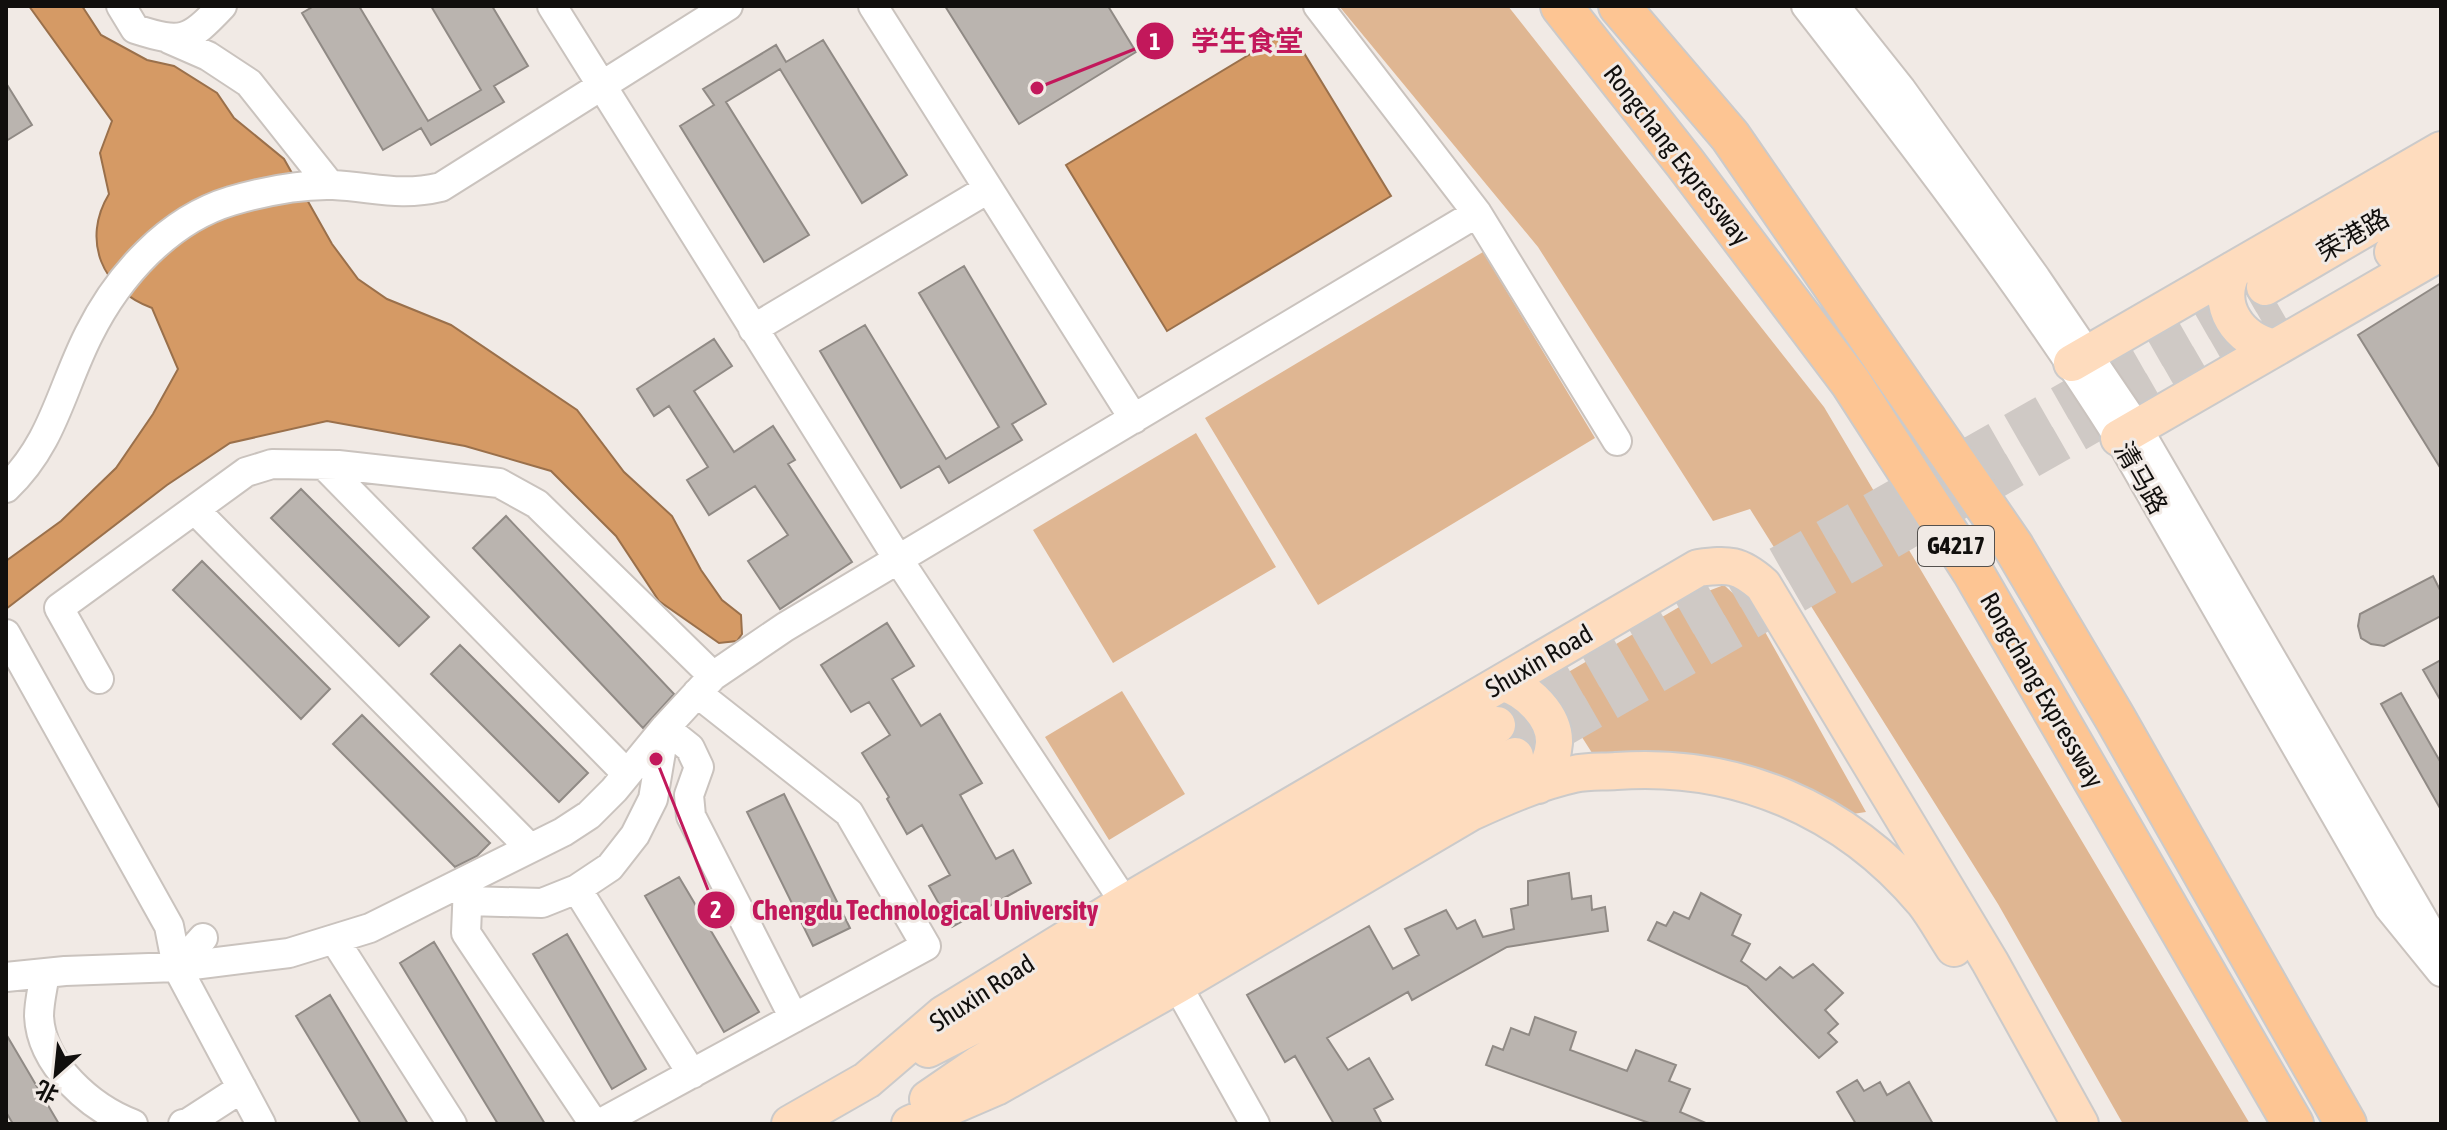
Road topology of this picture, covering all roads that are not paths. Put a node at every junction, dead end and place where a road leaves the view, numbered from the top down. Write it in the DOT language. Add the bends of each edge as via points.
graph roads {
  1 [pos="121,6"];
  2 [pos="222,6"];
  3 [pos="552,6"];
  4 [pos="728,6"];
  5 [pos="873,6"];
  6 [pos="1318,6"];
  7 [pos="1561,6"];
  8 [pos="1619,6"];
  9 [pos="1806,6"];
  10 [pos="1835,6"];
  11 [pos="169,39"];
  12 [pos="600,86"];
  13 [pos="2441,150"];
  14 [pos="2441,184"];
  15 [pos="330,185"];
  16 [pos="988,189"];
  17 [pos="1477,213"];
  18 [pos="2441,224"];
  19 [pos="2441,252"];
  20 [pos="2233,270"];
  21 [pos="2275,317"];
  22 [pos="753,329"];
  23 [pos="2080,358"];
  24 [pos="1134,419"];
  25 [pos="2128,433"];
  26 [pos="1617,441"];
  27 [pos="324,465"];
  28 [pos="6,488"];
  29 [pos="195,510"];
  30 [pos="898,559"];
  31 [pos="1792,635"];
  32 [pos="8,638"];
  33 [pos="99,679"];
  34 [pos="1503,683"];
  35 [pos="705,685"];
  36 [pos="1497,725"];
  37 [pos="665,728"];
  38 [pos="1515,756"];
  39 [pos="627,774"];
  40 [pos="1538,785"];
  41 [pos="530,848"];
  42 [pos="577,889"];
  43 [pos="468,890"];
  44 [pos="1125,903"];
  45 [pos="1924,903"];
  46 [pos="203,938"];
  47 [pos="334,939"];
  48 [pos="2441,951"];
  49 [pos="177,967"];
  50 [pos="2441,972"];
  51 [pos="45,973"];
  52 [pos="6,977"];
  53 [pos="1177,985"];
  54 [pos="794,1018"];
  55 [pos="692,1074"];
  56 [pos="867,1080"];
  57 [pos="242,1088"];
  58 [pos="133,1124"];
  59 [pos="183,1124"];
  60 [pos="261,1124"];
  61 [pos="452,1124"];
  62 [pos="597,1124"];
  63 [pos="790,1124"];
  64 [pos="890,1124"];
  65 [pos="910,1124"];
  66 [pos="1255,1124"];
  67 [pos="2056,1124"];
  68 [pos="2080,1124"];
  69 [pos="2293,1124"];
  70 [pos="2346,1124"];
  1 -- 11 [label="street" via="135,29"];
  2 -- 11 [label="street" via="198,31"];
  3 -- 12 [label="street"];
  4 -- 12 [label="street"];
  5 -- 16 [label="street"];
  6 -- 17 [label="street"];
  7 -- 69 [label="highway, Rongchang Expressway / G4217" via="1859,395 1973,572"];
  8 -- 70 [label="highway, Rongchang Expressway / G4217" via="1730,136 2013,546"];
  9 -- 23 [label="street, 清马路"];
  10 -- 23 [label="street, 清马路" via="1901,89"];
  11 -- 15 [label="street" via="249,83"];
  12 -- 15 [label="street" via="441,187 400,193"];
  12 -- 22 [label="street"];
  13 -- 20 [label="main road"];
  14 -- 21 [label="main road, 荣港路"];
  15 -- 28 [label="street" via="228,202 187,220 154,247 101,312 38,451"];
  16 -- 22 [label="street"];
  16 -- 24 [label="street"];
  17 -- 24 [label="street"];
  17 -- 26 [label="street"];
  18 -- 21 [label="main road, 荣港路"];
  19 -- 21 [label="main road"];
  20 -- 21 [label="main road" via="2225,284 2225,301 2240,328 2252,340"];
  20 -- 23 [label="main road"];
  21 -- 25 [label="main road"];
  22 -- 30 [label="street"];
  23 -- 25 [label="street, 清马路"];
  24 -- 30 [label="street"];
  25 -- 48 [label="street, 清马路"];
  25 -- 50 [label="street, 清马路" via="2389,908"];
  27 -- 29 [label="street" via="272,464 246,472"];
  27 -- 35 [label="street" via="499,483 537,504"];
  27 -- 39 [label="street"];
  29 -- 33 [label="street" via="59,608"];
  29 -- 41 [label="street"];
  30 -- 35 [label="street" via="785,627"];
  30 -- 44 [label="street"];
  31 -- 34 [label="main road, Shuxin Road" via="1763,585 1747,571 1716,565 1698,568"];
  31 -- 45 [label="main road" via="1776,644 1909,867"];
  31 -- 68 [label="main road, Shuxin Road" via="1990,962"];
  32 -- 49 [label="street" via="129,829 169,926"];
  34 -- 40 [label="main road" via="1524,692 1547,719 1554,740"];
  34 -- 44 [label="main road, Shuxin Road"];
  35 -- 37 [label="street"];
  35 -- 54 [label="street" via="849,813 926,946"];
  36 -- 56 [label="main road" via="979,1023"];
  37 -- 39 [label="street"];
  37 -- 42 [label="street" via="653,799 635,835 610,867"];
  37 -- 54 [label="street" via="690,748 699,767 689,795 691,816"];
  38 -- 64 [label="main road" via="979,1064"];
  39 -- 41 [label="street" via="589,815"];
  40 -- 45 [label="main road" via="1576,774 1654,768 1717,775 1831,821 1881,859"];
  40 -- 53 [label="main road" via="1471,812"];
  41 -- 43 [label="street"];
  42 -- 43 [label="street" via="542,903"];
  42 -- 55 [label="street"];
  43 -- 47 [label="street"];
  43 -- 62 [label="street" via="466,933"];
  44 -- 56 [label="main road, Shuxin Road" via="944,1014"];
  45 -- 67 [label="main road" via="1986,997"];
  46 -- 49 [label="street"];
  47 -- 49 [label="street" via="289,953"];
  47 -- 61 [label="street"];
  49 -- 51 [label="street"];
  49 -- 57 [label="street"];
  51 -- 52 [label="street"];
  51 -- 58 [label="street" via="39,1018 50,1053 76,1089 108,1114"];
  53 -- 65 [label="main road" via="996,1087"];
  53 -- 66 [label="street"];
  54 -- 55 [label="street"];
  55 -- 62 [label="street"];
  56 -- 63 [label="main road, Shuxin Road"];
  57 -- 59 [label="street"];
  57 -- 60 [label="street"];
}
